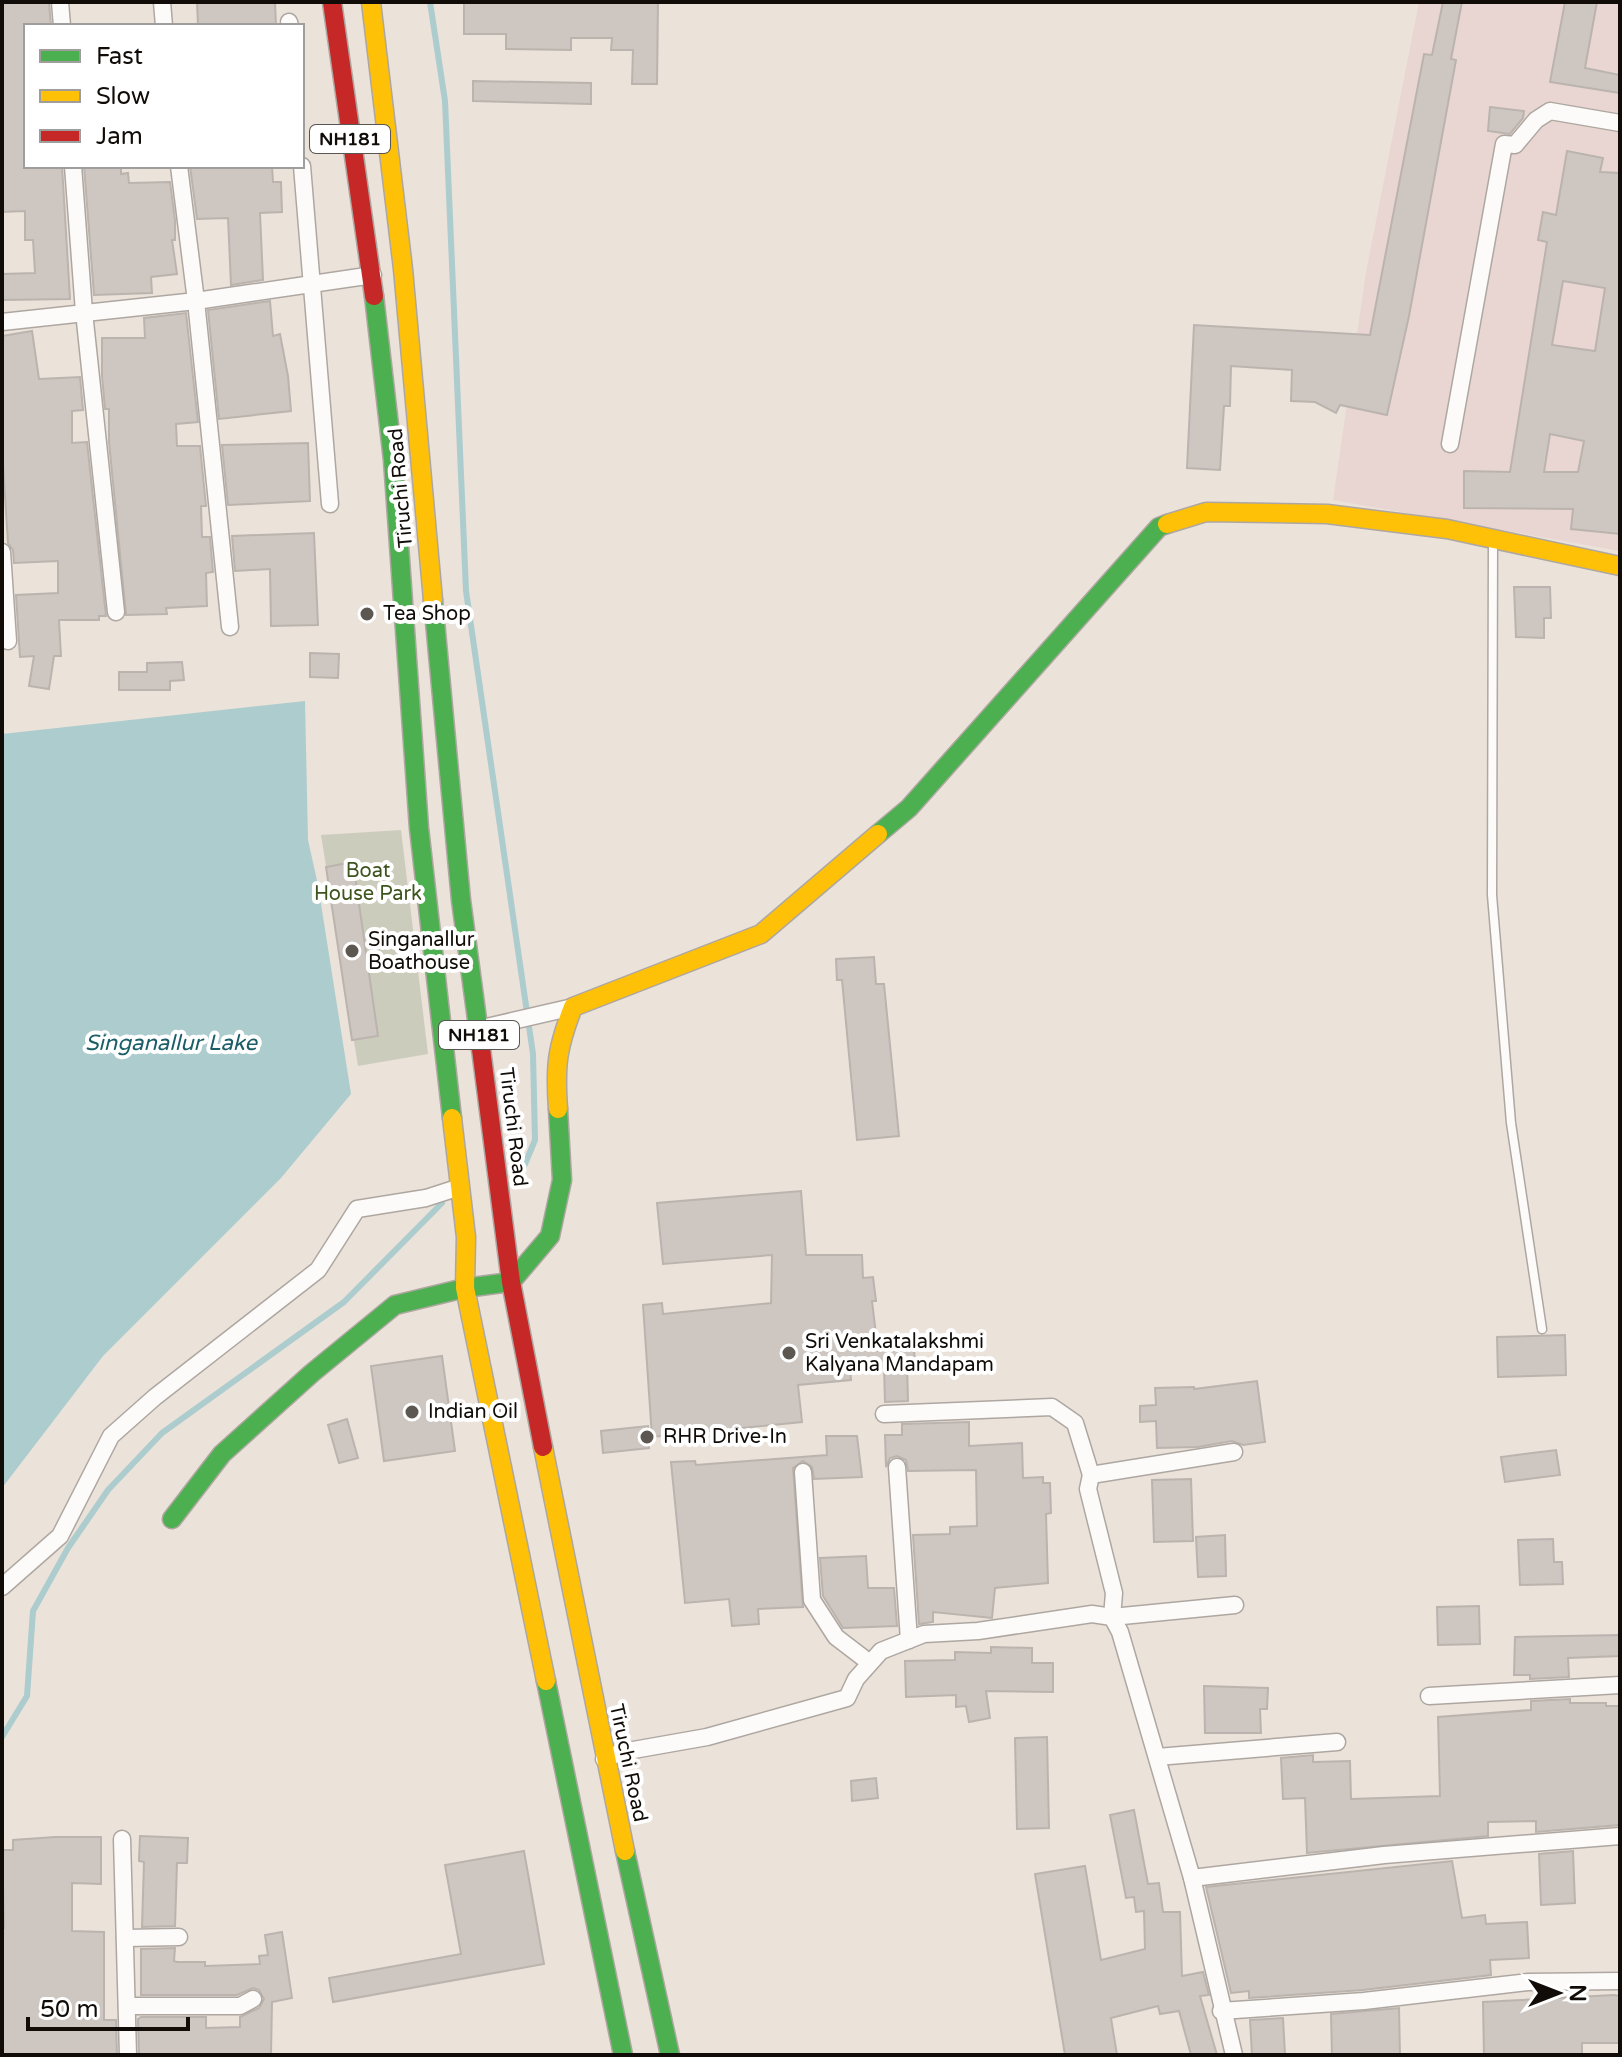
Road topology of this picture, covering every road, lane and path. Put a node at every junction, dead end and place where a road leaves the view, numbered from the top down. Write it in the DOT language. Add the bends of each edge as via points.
graph roads {
  1 [pos="60,2"];
  2 [pos="162,2"];
  3 [pos="332,2"];
  4 [pos="371,2"];
  5 [pos="62,24"];
  6 [pos="164,24"];
  7 [pos="1620,123"];
  8 [pos="73,168"];
  9 [pos="179,168"];
  10 [pos="302,168"];
  11 [pos="373,275"];
  12 [pos="312,284"];
  13 [pos="196,301"];
  14 [pos="84,312"];
  15 [pos="2,322"];
  16 [pos="1450,444"];
  17 [pos="330,504"];
  18 [pos="1493,540"];
  19 [pos="2,552"];
  20 [pos="1620,566"];
  21 [pos="116,612"];
  22 [pos="230,627"];
  23 [pos="8,641"];
  24 [pos="573,1007"];
  25 [pos="478,1029"];
  26 [pos="460,1187"];
  27 [pos="511,1282"];
  28 [pos="465,1288"];
  29 [pos="1542,1329"];
  30 [pos="884,1414"];
  31 [pos="1234,1452"];
  32 [pos="897,1467"];
  33 [pos="803,1472"];
  34 [pos="1091,1475"];
  35 [pos="172,1519"];
  36 [pos="2,1587"];
  37 [pos="1235,1605"];
  38 [pos="1112,1617"];
  39 [pos="909,1640"];
  40 [pos="870,1663"];
  41 [pos="1620,1685"];
  42 [pos="1429,1696"];
  43 [pos="1337,1742"];
  44 [pos="1157,1757"];
  45 [pos="604,1759"];
  46 [pos="1620,1836"];
  47 [pos="122,1839"];
  48 [pos="1192,1878"];
  49 [pos="179,1937"];
  50 [pos="125,1938"];
  51 [pos="1620,1981"];
  52 [pos="253,1999"];
  53 [pos="127,2006"];
  54 [pos="1221,2011"];
  55 [pos="128,2055"];
  56 [pos="623,2055"];
  57 [pos="670,2055"];
  58 [pos="1234,2055"];
  1 -- 5 [label="street"];
  2 -- 6 [label="street"];
  3 -- 11 [label="main road, NH181"];
  4 -- 25 [label="main road, Tiruchi Road / NH181" via="403,269 461,900"];
  7 -- 16 [label="street" via="1550,111 1515,145 1504,144"];
  8 -- 14 [label="street"];
  9 -- 13 [label="street"];
  10 -- 12 [label="street"];
  11 -- 12 [label="street"];
  11 -- 26 [label="main road, NH181" via="425,889"];
  12 -- 13 [label="street"];
  12 -- 17 [label="street"];
  13 -- 14 [label="street"];
  13 -- 22 [label="street"];
  14 -- 15 [label="street"];
  14 -- 21 [label="street"];
  18 -- 20 [label="main road"];
  18 -- 24 [label="main road" via="1327,514 1206,512 1159,527 909,808 761,934"];
  18 -- 29 [label="lane" via="1492,895 1511,1123"];
  19 -- 23 [label="street"];
  24 -- 25 [label="street"];
  24 -- 27 [label="main road" via="555,1068 562,1180 550,1236"];
  25 -- 27 [label="main road, Tiruchi Road / NH181"];
  26 -- 28 [label="main road, NH181"];
  26 -- 36 [label="street" via="357,1209 318,1270 111,1436 60,1536"];
  27 -- 28 [label="main road"];
  27 -- 45 [label="main road, Tiruchi Road / NH181"];
  28 -- 35 [label="main road" via="395,1305 222,1454"];
  28 -- 56 [label="main road, NH181"];
  30 -- 34 [label="street" via="1052,1407 1075,1423"];
  31 -- 34 [label="street"];
  32 -- 39 [label="street"];
  33 -- 40 [label="street" via="812,1600 836,1637"];
  34 -- 38 [label="street" via="1088,1489 1114,1593"];
  37 -- 38 [label="street"];
  38 -- 39 [label="street" via="1092,1614"];
  38 -- 44 [label="street"];
  39 -- 40 [label="street" via="881,1651"];
  40 -- 45 [label="street" via="847,1698"];
  41 -- 42 [label="street"];
  43 -- 44 [label="street"];
  44 -- 48 [label="street"];
  45 -- 57 [label="main road, Tiruchi Road / NH181"];
  46 -- 48 [label="street" via="1384,1855"];
  47 -- 50 [label="street"];
  48 -- 54 [label="street"];
  49 -- 50 [label="street"];
  50 -- 53 [label="street"];
  51 -- 54 [label="street" via="1528,1982"];
  52 -- 53 [label="street" via="240,2006"];
  53 -- 55 [label="street"];
  54 -- 58 [label="street"];
}
